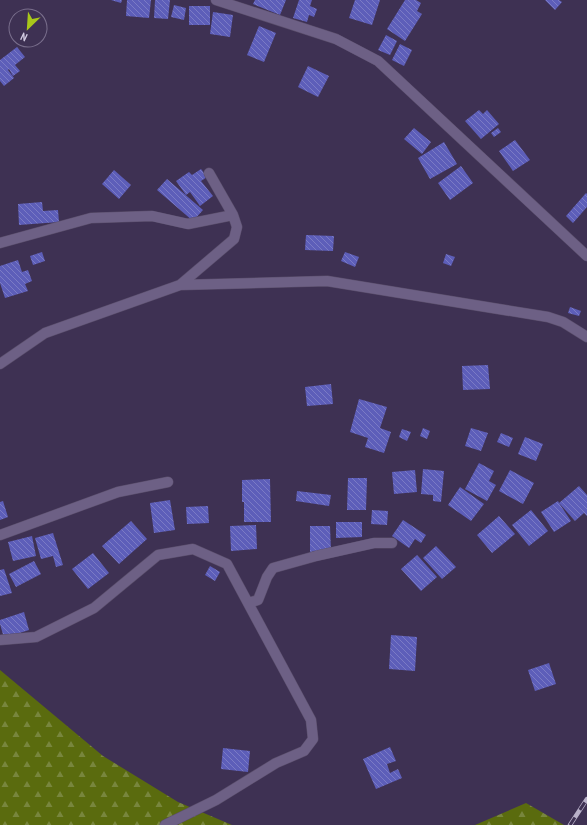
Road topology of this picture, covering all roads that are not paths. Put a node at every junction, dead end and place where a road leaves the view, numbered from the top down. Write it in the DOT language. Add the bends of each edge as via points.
graph roads {
  1 [pos="216,0"];
  2 [pos="209,173"];
  3 [pos="233,215"];
  4 [pos="0,244"];
  5 [pos="587,256"];
  6 [pos="180,285"];
  7 [pos="587,337"];
  8 [pos="0,364"];
  9 [pos="168,482"];
  10 [pos="0,535"];
  11 [pos="392,543"];
  12 [pos="248,603"];
  13 [pos="0,640"];
  14 [pos="165,825"];
  1 -- 5 [label="street" via="336,39 378,61"];
  2 -- 3 [label="street"];
  3 -- 4 [label="street" via="188,224 152,216 91,218"];
  3 -- 6 [label="street" via="237,227 234,239"];
  6 -- 7 [label="street" via="327,280 548,317 563,322"];
  6 -- 8 [label="street" via="45,333"];
  9 -- 10 [label="street" via="118,492"];
  11 -- 12 [label="street" via="374,543 274,568 267,577 258,600"];
  12 -- 13 [label="street" via="227,564 193,549 158,555 94,608 36,637"];
  12 -- 14 [label="street" via="311,720 313,739 304,751 276,763 216,800"];
}
